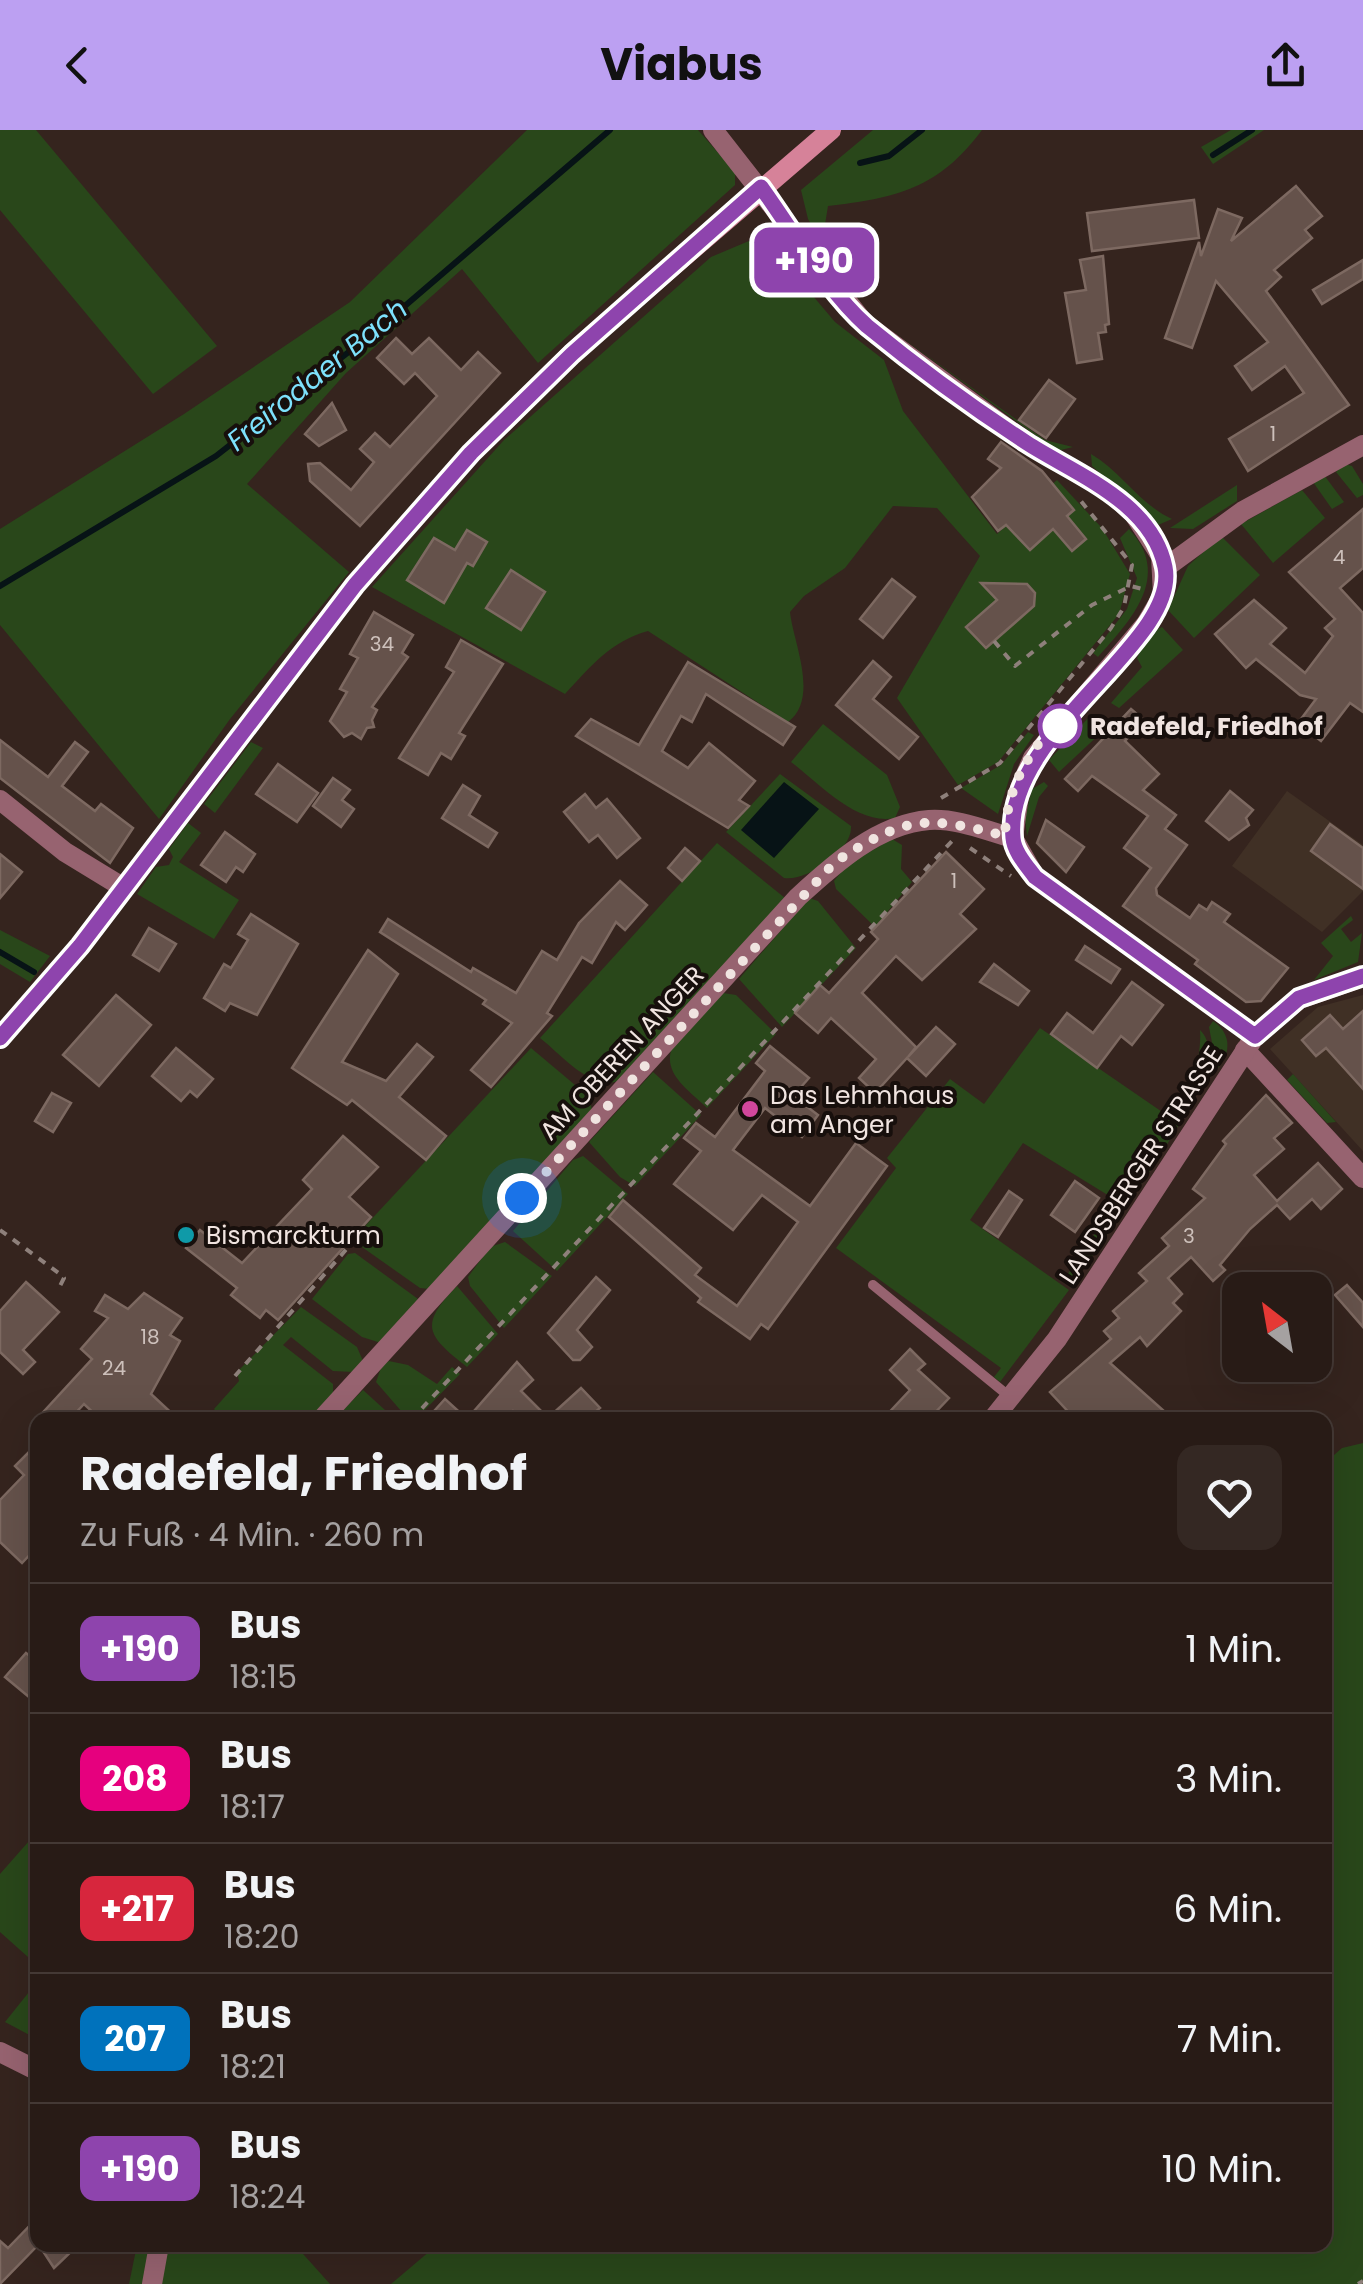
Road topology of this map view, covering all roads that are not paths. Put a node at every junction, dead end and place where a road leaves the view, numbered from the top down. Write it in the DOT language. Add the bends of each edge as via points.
graph roads {
  1 [pos="714,130"];
  2 [pos="831,130"];
  3 [pos="761,187"];
  4 [pos="1363,445"];
  5 [pos="1158,573"];
  6 [pos="0,800"];
  7 [pos="1012,838"];
  8 [pos="124,888"];
  9 [pos="1363,976"];
  10 [pos="0,1038"];
  11 [pos="1250,1043"];
  12 [pos="1363,1178"];
  13 [pos="874,1285"];
  14 [pos="1011,1398"];
  15 [pos="328,1412"];
  16 [pos="999,1412"];
  17 [pos="0,2052"];
  18 [pos="30,2066"];
  19 [pos="158,2252"];
  20 [pos="152,2284"];
  1 -- 3 [label="street"];
  2 -- 3 [label="main road"];
  3 -- 5 [label="street" via="864,323 1027,443 1110,492 1152,539"];
  3 -- 8 [label="main road" via="471,453 355,585"];
  4 -- 5 [label="street" via="1243,511"];
  5 -- 7 [label="street" via="1162,595 1146,624 1033,758"];
  6 -- 8 [label="street"];
  7 -- 11 [label="street" via="1035,877"];
  7 -- 15 [label="street, AM OBEREN ANGER" via="928,820 878,837 835,862"];
  8 -- 10 [label="main road"];
  9 -- 11 [label="street, LANDSBERGER STRASSE" via="1299,998"];
  11 -- 12 [label="street"];
  11 -- 14 [label="street, LANDSBERGER STRASSE" via="1156,1194"];
  13 -- 14 [label="lane"];
  14 -- 16 [label="street, LANDSBERGER STRASSE"];
  17 -- 18 [label="street"];
  19 -- 20 [label="street"];
}
